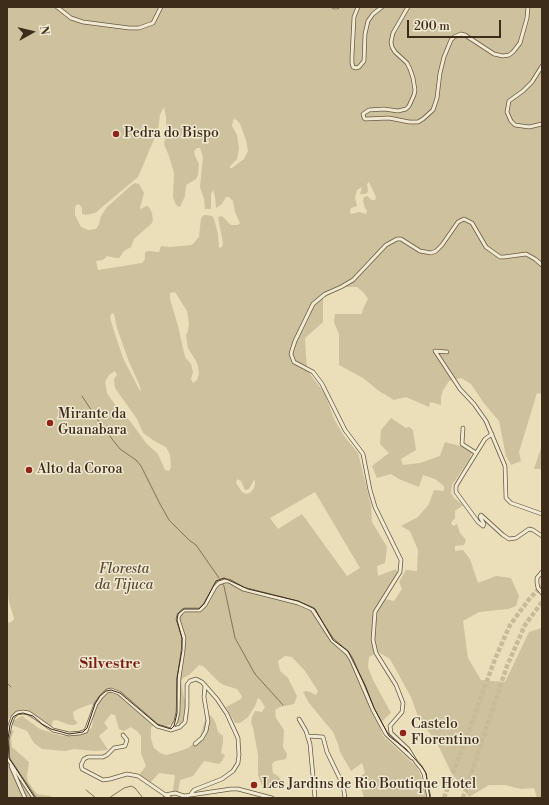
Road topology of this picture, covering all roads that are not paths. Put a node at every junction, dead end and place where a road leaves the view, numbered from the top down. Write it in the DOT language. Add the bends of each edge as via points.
graph roads {
  1 [pos="57,7"];
  2 [pos="161,7"];
  3 [pos="358,7"];
  4 [pos="382,7"];
  5 [pos="408,7"];
  6 [pos="528,7"];
  7 [pos="542,66"];
  8 [pos="542,124"];
  9 [pos="542,265"];
  10 [pos="447,352"];
  11 [pos="463,428"];
  12 [pos="492,434"];
  13 [pos="476,453"];
  14 [pos="542,514"];
  15 [pos="542,536"];
  16 [pos="542,572"];
  17 [pos="542,593"];
  18 [pos="205,686"];
  19 [pos="299,719"];
  20 [pos="171,730"];
  21 [pos="123,735"];
  22 [pos="308,736"];
  23 [pos="195,744"];
  24 [pos="8,758"];
  25 [pos="416,762"];
  26 [pos="191,794"];
  27 [pos="165,795"];
  28 [pos="184,797"];
  29 [pos="25,798"];
  30 [pos="34,798"];
  31 [pos="170,798"];
  32 [pos="272,798"];
  33 [pos="315,798"];
  34 [pos="346,798"];
  35 [pos="429,798"];
  1 -- 2 [label="street" via="71,18 83,22 129,28 139,28 153,23"];
  3 -- 4 [label="street" via="354,17 352,56 353,67 356,68 364,61 368,21"];
  5 -- 6 [label="street" via="393,33 391,42 392,47 410,69 414,96 409,106 402,111 369,110 363,114 365,119 389,118 409,122 423,119 433,110 444,57 451,40 465,34 494,54 509,55 520,43"];
  7 -- 8 [label="street" via="523,92 509,101 506,112 515,125 529,127"];
  9 -- 25 [label="street" via="526,254 500,257 486,247 472,223 464,219 458,222 442,245 431,253 420,251 397,239 386,245 353,280 325,294 313,304 294,341 291,354 294,362 313,372 322,384 344,430 363,454 374,507 401,560 400,572 375,612 372,640 376,653 396,685 403,703 402,712 390,726 391,733 408,749"];
  10 -- 12 [label="street" via="435,351 486,421"];
  11 -- 13 [label="street" via="462,444"];
  12 -- 13 [label="street" via="485,439"];
  12 -- 14 [label="street" via="505,466 507,501"];
  13 -- 15 [label="street" via="456,490 478,522 484,526 480,516 483,515 510,539 529,529"];
  16 -- 17 [label="street" via="537,578 538,588"];
  18 -- 20 [label="street" via="196,679 188,683 185,722"];
  18 -- 23 [label="street" via="208,721 206,731"];
  18 -- 26 [label="street" via="217,699 232,723 238,738 238,763 234,771 222,779 194,790"];
  19 -- 22 [label="street"];
  20 -- 24 [label="street" via="157,726 119,693 111,690 101,697 86,731 80,733 69,734 53,730 29,713 17,713 10,724 7,740"];
  20 -- 25 [label="street" via="178,712 184,638 179,615 184,610 200,610 215,587 222,581 229,581 243,589 312,609 332,640 347,653 386,734"];
  21 -- 27 [label="street" via="127,740 125,746 114,748 103,757 84,759 82,768 106,780 127,774 138,776"];
  22 -- 33 [label="street"];
  22 -- 34 [label="street" via="321,736 324,739"];
  24 -- 29 [label="street"];
  24 -- 30 [label="street"];
  25 -- 35 [label="street" via="424,774"];
  26 -- 28 [label="street"];
  26 -- 32 [label="street" via="238,789"];
  27 -- 28 [label="street" via="174,793"];
  27 -- 31 [label="street"];
}
